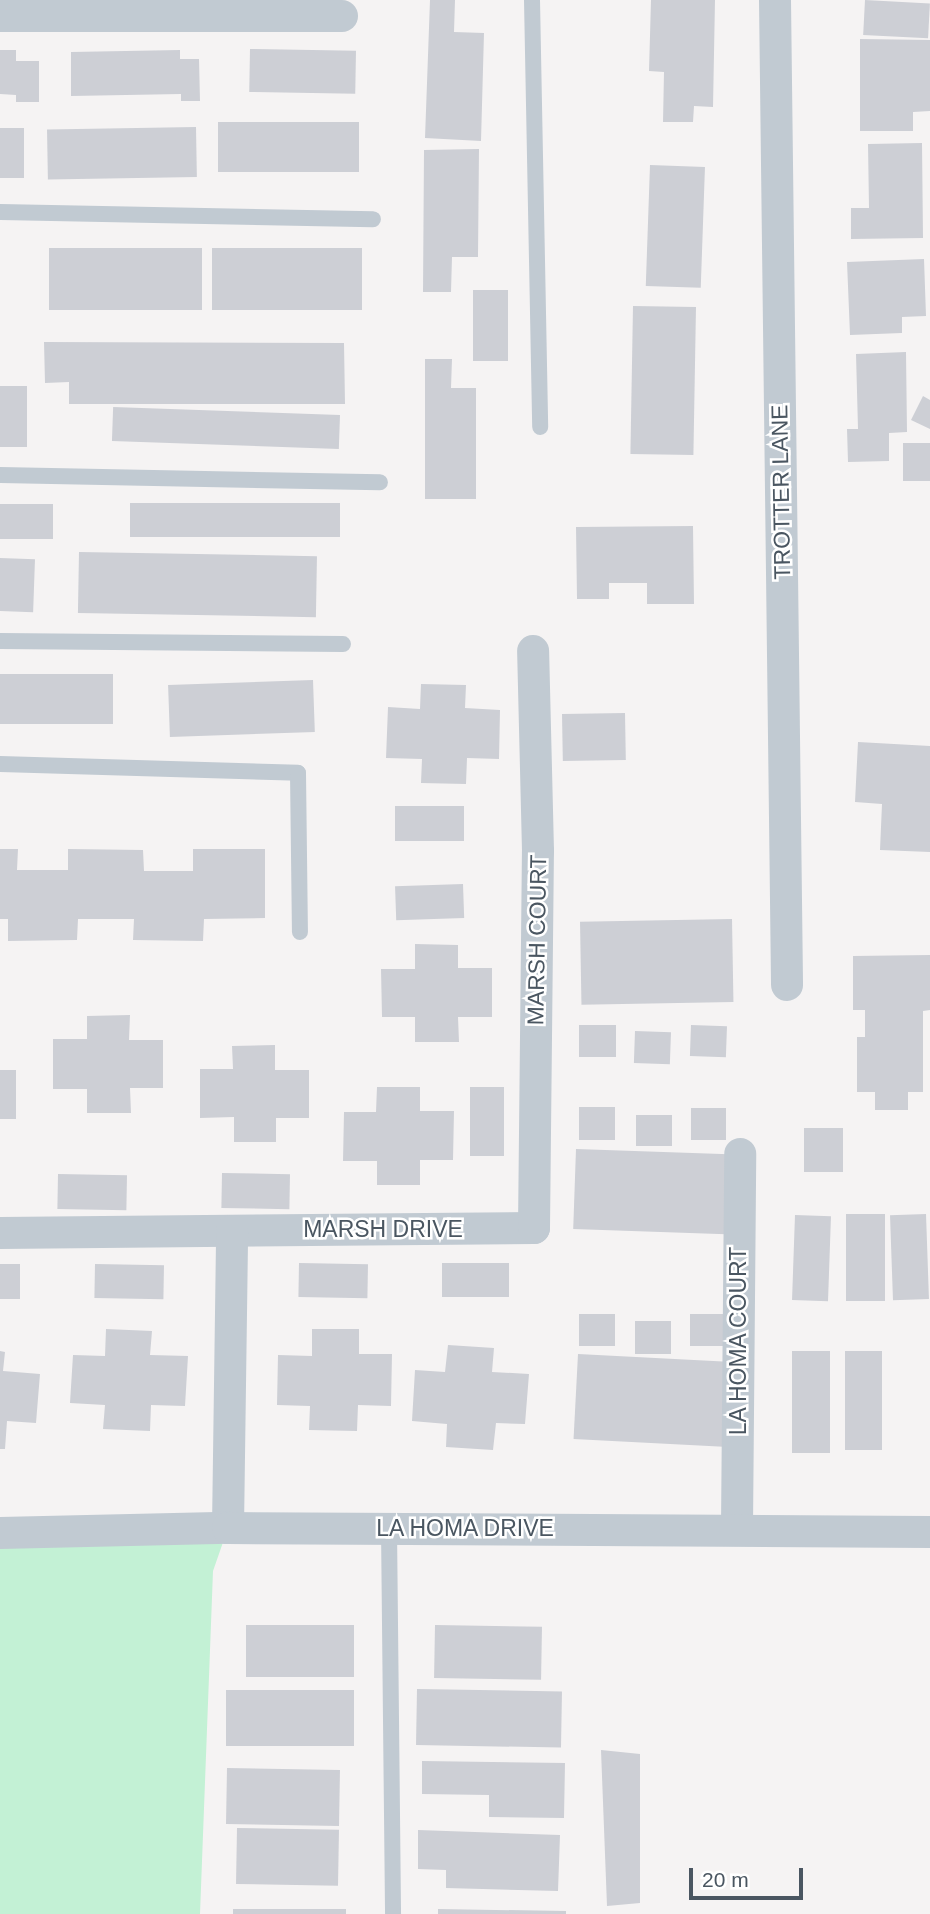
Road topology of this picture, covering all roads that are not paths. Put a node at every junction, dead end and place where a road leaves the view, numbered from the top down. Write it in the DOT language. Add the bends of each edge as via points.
graph roads {
  1 [pos="532,0"];
  2 [pos="775,0"];
  3 [pos="0,16"];
  4 [pos="342,16"];
  5 [pos="0,212"];
  6 [pos="373,219"];
  7 [pos="540,427"];
  8 [pos="0,475"];
  9 [pos="380,482"];
  10 [pos="0,640"];
  11 [pos="343,645"];
  12 [pos="533,651"];
  13 [pos="0,764"];
  14 [pos="300,932"];
  15 [pos="788,985"];
  16 [pos="740,1154"];
  17 [pos="534,1228"];
  18 [pos="232,1231"];
  19 [pos="0,1233"];
  20 [pos="737,1527"];
  21 [pos="228,1528"];
  22 [pos="389,1528"];
  23 [pos="930,1532"];
  24 [pos="0,1533"];
  25 [pos="393,1914"];
  1 -- 7 [label="lane"];
  2 -- 15 [label="street, TROTTER LANE"];
  3 -- 4 [label="street"];
  5 -- 6 [label="lane"];
  8 -- 9 [label="lane"];
  10 -- 11 [label="lane"];
  12 -- 17 [label="street, MARSH COURT" via="538,852"];
  13 -- 14 [label="lane" via="298,773"];
  16 -- 20 [label="street, LA HOMA COURT"];
  17 -- 18 [label="street, MARSH DRIVE"];
  18 -- 19 [label="street, MARSH DRIVE"];
  18 -- 21 [label="street"];
  20 -- 22 [label="street, LA HOMA DRIVE"];
  20 -- 23 [label="street, LA HOMA DRIVE"];
  21 -- 22 [label="street, LA HOMA DRIVE"];
  21 -- 24 [label="street, LA HOMA DRIVE"];
  22 -- 25 [label="lane"];
}
